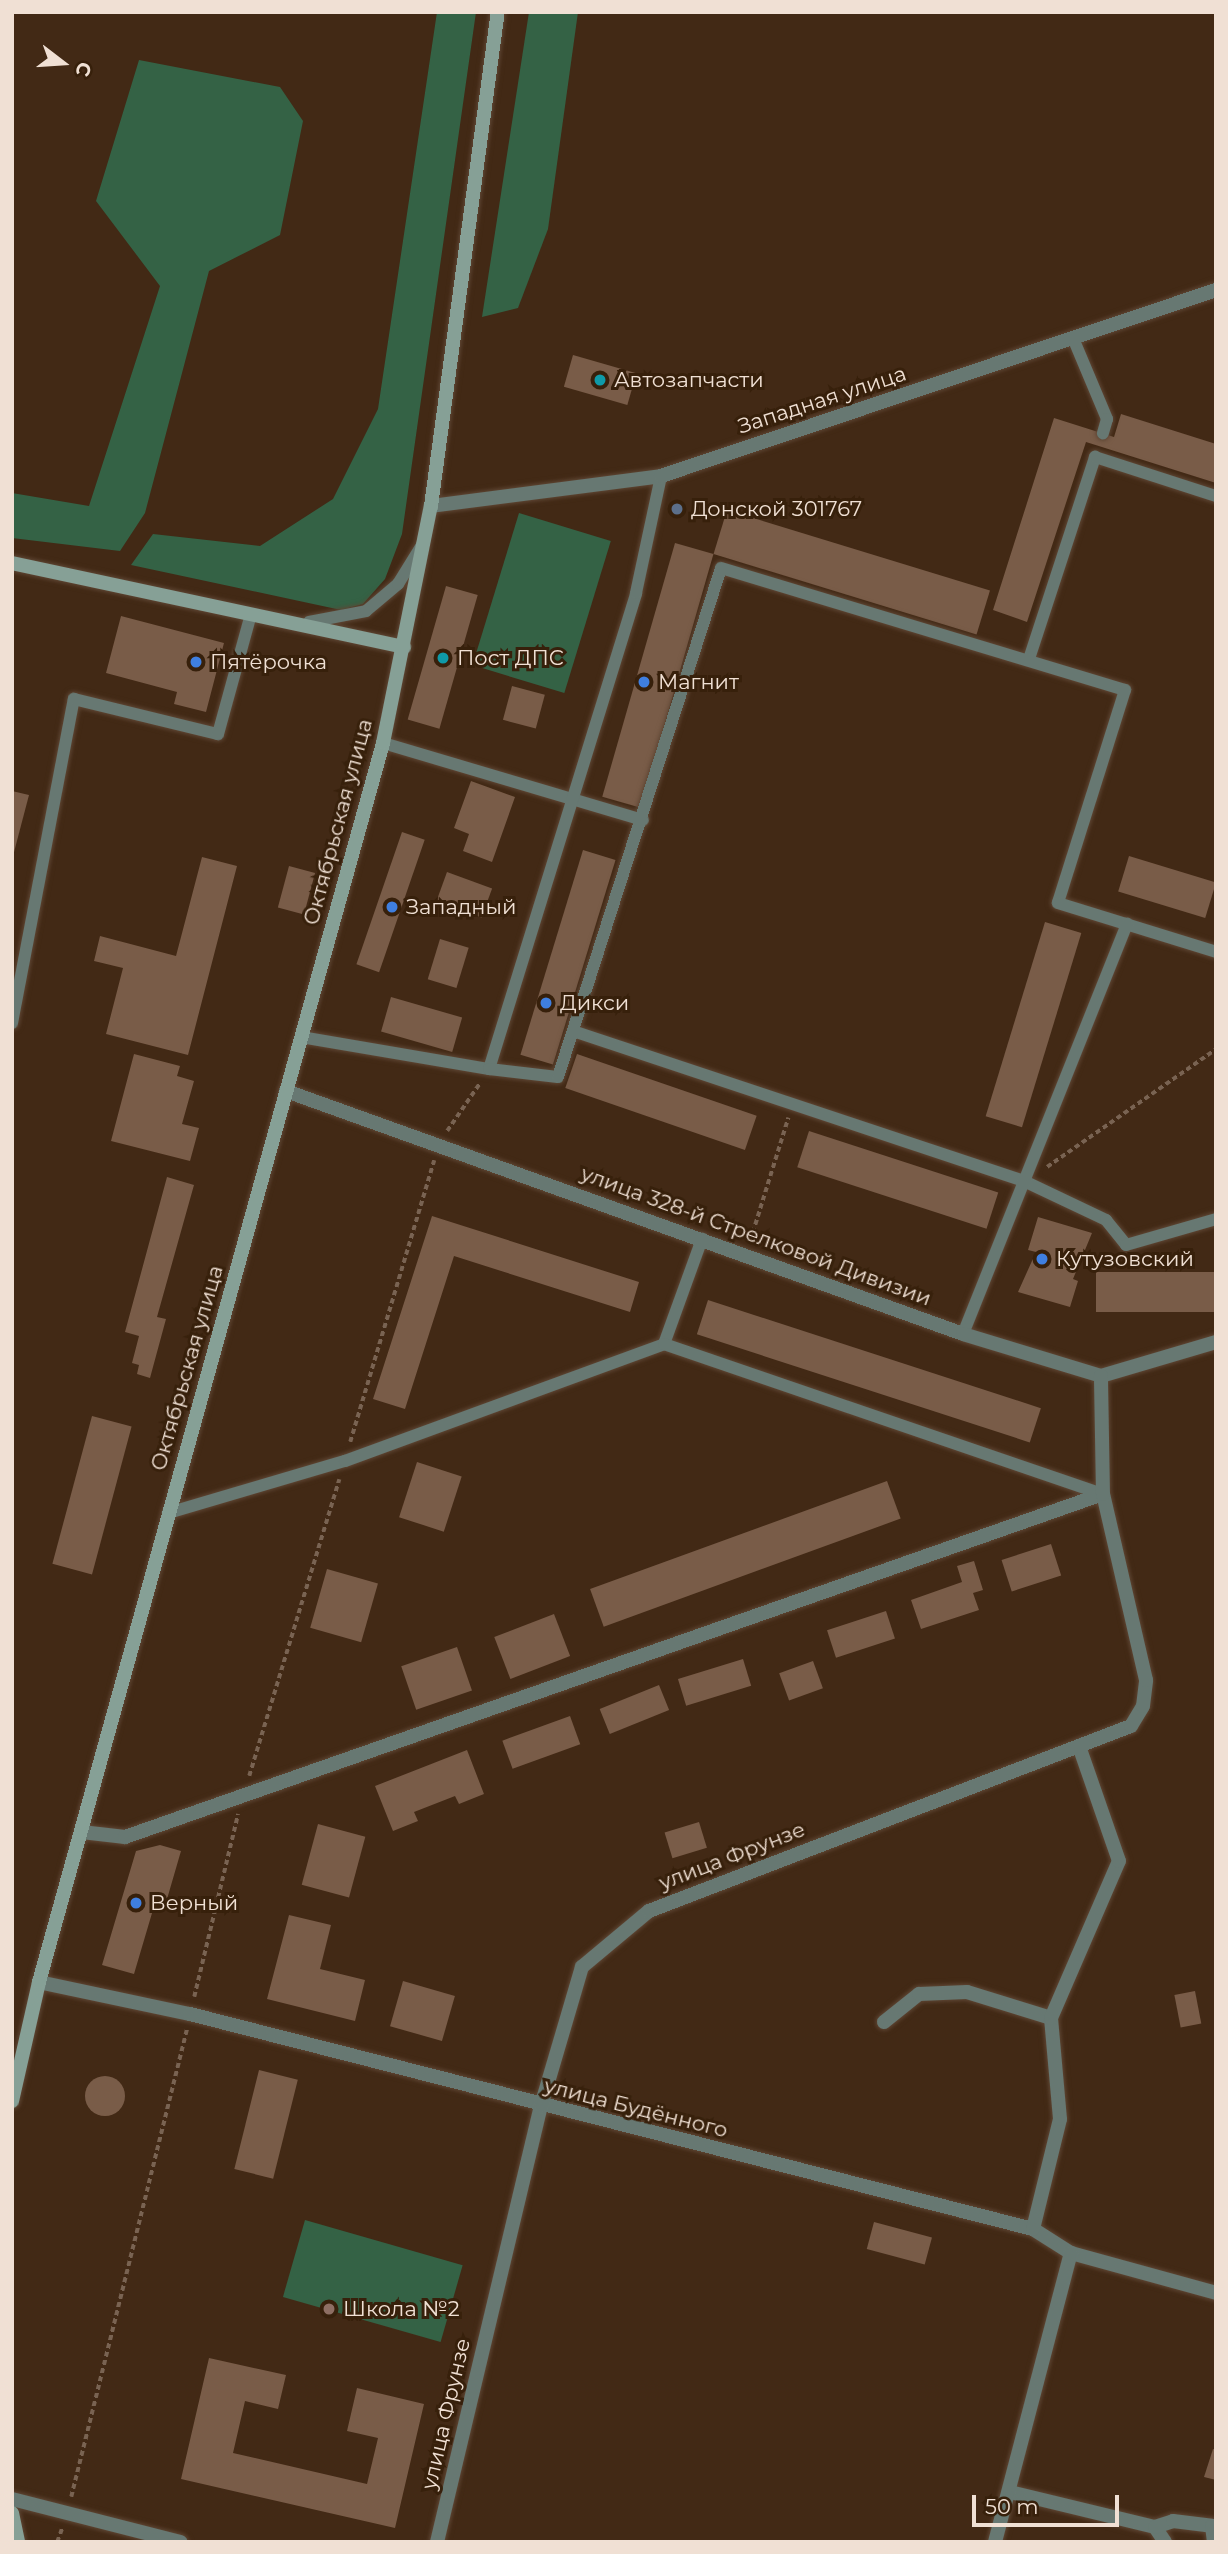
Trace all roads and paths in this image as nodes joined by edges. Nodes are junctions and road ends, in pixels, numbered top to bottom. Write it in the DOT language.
graph roads {
  1 [pos="498,12"];
  2 [pos="1216,290"];
  3 [pos="1073,338"];
  4 [pos="1099,445"];
  5 [pos="661,476"];
  6 [pos="1216,496"];
  7 [pos="431,506"];
  8 [pos="424,542"];
  9 [pos="12,563"];
  10 [pos="251,614"];
  11 [pos="276,620"];
  12 [pos="404,648"];
  13 [pos="1028,659"];
  14 [pos="383,743"];
  15 [pos="573,800"];
  16 [pos="643,820"];
  17 [pos="1127,925"];
  18 [pos="1216,952"];
  19 [pos="12,1023"];
  20 [pos="576,1032"];
  21 [pos="301,1037"];
  22 [pos="1216,1049"];
  23 [pos="489,1069"];
  24 [pos="286,1091"];
  25 [pos="792,1102"];
  26 [pos="1026,1182"];
  27 [pos="1216,1219"];
  28 [pos="702,1239"];
  29 [pos="746,1255"];
  30 [pos="963,1334"];
  31 [pos="1216,1342"];
  32 [pos="664,1344"];
  33 [pos="1101,1376"];
  34 [pos="1103,1494"];
  35 [pos="168,1513"];
  36 [pos="1079,1746"];
  37 [pos="82,1832"];
  38 [pos="39,1982"];
  39 [pos="1051,2018"];
  40 [pos="884,2022"];
  41 [pos="12,2101"];
  42 [pos="541,2106"];
  43 [pos="1032,2229"];
  44 [pos="1071,2253"];
  45 [pos="1216,2293"];
  46 [pos="1010,2492"];
  47 [pos="12,2499"];
  48 [pos="12,2513"];
  49 [pos="1155,2527"];
  50 [pos="19,2542"];
  51 [pos="181,2542"];
  52 [pos="437,2542"];
  53 [pos="995,2542"];
  54 [pos="1165,2542"];
  55 [pos="1214,2542"];
  1 -- 7 [label="main road, Октябрьская улица"];
  2 -- 3 [label="street, Западная улица"];
  3 -- 4 [label="lane"];
  3 -- 5 [label="street, Западная улица"];
  4 -- 6 [label="lane"];
  4 -- 13 [label="lane"];
  5 -- 7 [label="street, Западная улица"];
  5 -- 15 [label="lane"];
  7 -- 8 [label="main road, Октябрьская улица"];
  8 -- 11 [label="lane"];
  8 -- 12 [label="main road, Октябрьская улица"];
  9 -- 10 [label="main road"];
  10 -- 11 [label="main road"];
  10 -- 19 [label="lane"];
  11 -- 12 [label="main road"];
  12 -- 14 [label="main road, Октябрьская улица"];
  13 -- 16 [label="lane"];
  13 -- 17 [label="lane"];
  14 -- 15 [label="lane"];
  14 -- 21 [label="main road, Октябрьская улица"];
  15 -- 16 [label="lane"];
  15 -- 23 [label="lane"];
  16 -- 20 [label="lane"];
  17 -- 18 [label="lane"];
  17 -- 26 [label="lane"];
  20 -- 23 [label="lane"];
  20 -- 25 [label="lane"];
  21 -- 23 [label="lane"];
  21 -- 24 [label="main road, Октябрьская улица"];
  22 -- 26 [label="path"];
  24 -- 28 [label="street, улица 328-й Стрелковой Дивизии"];
  24 -- 35 [label="main road, Октябрьская улица"];
  25 -- 26 [label="lane"];
  25 -- 29 [label="path"];
  26 -- 27 [label="lane"];
  26 -- 30 [label="lane"];
  28 -- 29 [label="street, улица 328-й Стрелковой Дивизии"];
  28 -- 32 [label="lane"];
  29 -- 30 [label="street, улица 328-й Стрелковой Дивизии"];
  30 -- 33 [label="street, улица 328-й Стрелковой Дивизии"];
  31 -- 33 [label="street"];
  32 -- 34 [label="lane"];
  32 -- 35 [label="lane"];
  33 -- 34 [label="street, улица Фрунзе"];
  34 -- 36 [label="street, улица Фрунзе"];
  34 -- 37 [label="street"];
  35 -- 37 [label="main road, Октябрьская улица"];
  36 -- 39 [label="street"];
  36 -- 42 [label="street, улица Фрунзе"];
  37 -- 38 [label="main road, Октябрьская улица"];
  38 -- 41 [label="main road, Октябрьская улица"];
  38 -- 42 [label="street, улица Будённого"];
  39 -- 40 [label="street"];
  39 -- 43 [label="street"];
  42 -- 43 [label="street, улица Будённого"];
  42 -- 52 [label="street, улица Фрунзе"];
  43 -- 44 [label="street, улица Будённого"];
  44 -- 45 [label="street, улица Будённого"];
  44 -- 46 [label="street"];
  46 -- 49 [label="street"];
  46 -- 53 [label="street"];
  47 -- 51 [label="street"];
  48 -- 50 [label="main road"];
  49 -- 54 [label="street"];
  49 -- 55 [label="street"];
}
